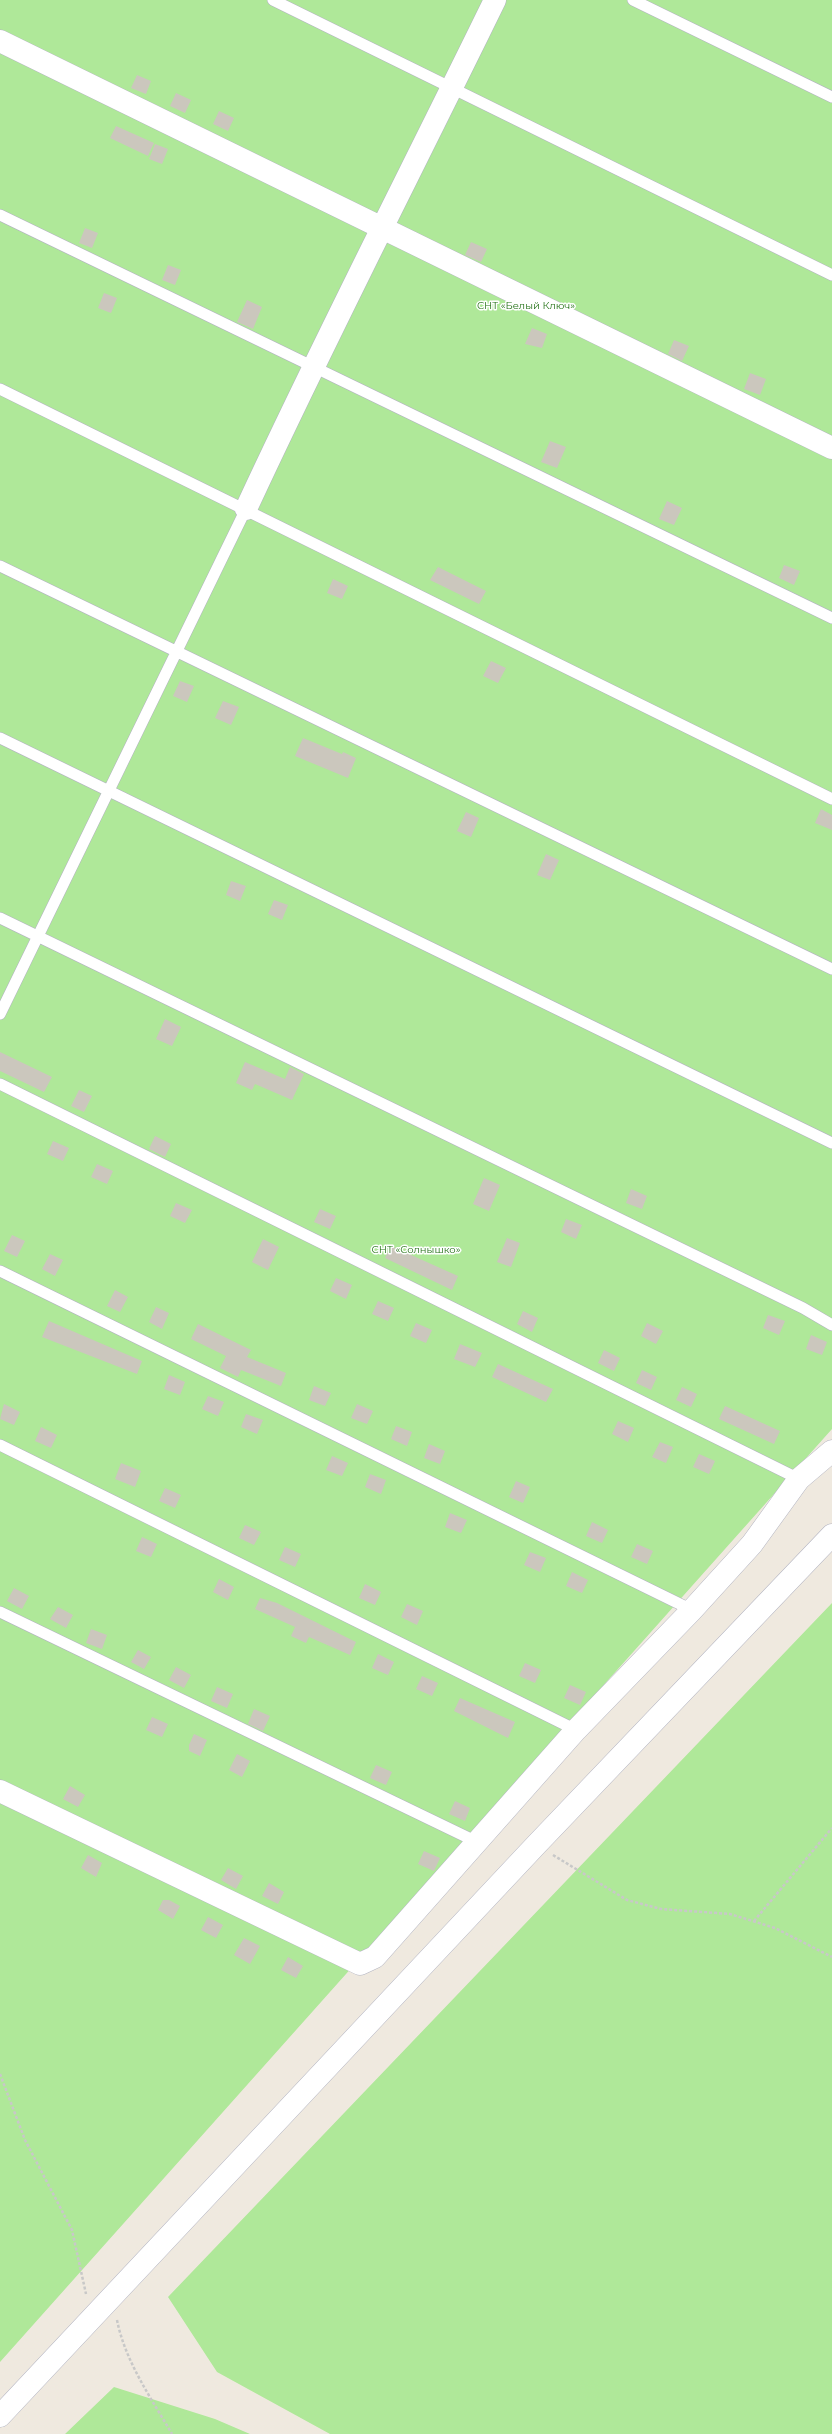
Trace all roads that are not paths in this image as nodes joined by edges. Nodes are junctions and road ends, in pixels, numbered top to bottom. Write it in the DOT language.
graph roads {
  1 [pos="273,0"];
  2 [pos="495,0"];
  3 [pos="633,0"];
  4 [pos="0,41"];
  5 [pos="452,88"];
  6 [pos="832,97"];
  7 [pos="0,215"];
  8 [pos="383,228"];
  9 [pos="832,275"];
  10 [pos="312,366"];
  11 [pos="0,389"];
  12 [pos="832,448"];
  13 [pos="246,509"];
  14 [pos="0,566"];
  15 [pos="832,618"];
  16 [pos="176,652"];
  17 [pos="0,738"];
  18 [pos="109,791"];
  19 [pos="832,799"];
  20 [pos="0,918"];
  21 [pos="38,936"];
  22 [pos="832,969"];
  23 [pos="0,1014"];
  24 [pos="0,1084"];
  25 [pos="832,1143"];
  26 [pos="0,1271"];
  27 [pos="832,1325"];
  28 [pos="0,1445"];
  29 [pos="832,1451"];
  30 [pos="799,1479"];
  31 [pos="832,1535"];
  32 [pos="692,1610"];
  33 [pos="0,1612"];
  34 [pos="576,1730"];
  35 [pos="0,1791"];
  36 [pos="476,1842"];
  37 [pos="0,2416"];
  1 -- 5 [label="lane"];
  2 -- 5 [label="street"];
  3 -- 6 [label="lane"];
  4 -- 8 [label="street"];
  5 -- 8 [label="street"];
  5 -- 9 [label="lane"];
  7 -- 10 [label="lane"];
  8 -- 10 [label="street"];
  8 -- 12 [label="street"];
  10 -- 13 [label="street"];
  10 -- 15 [label="lane"];
  11 -- 13 [label="lane"];
  13 -- 16 [label="lane"];
  13 -- 19 [label="lane"];
  14 -- 16 [label="lane"];
  16 -- 18 [label="lane"];
  16 -- 22 [label="lane"];
  17 -- 18 [label="lane"];
  18 -- 21 [label="lane"];
  18 -- 25 [label="lane"];
  20 -- 21 [label="lane"];
  21 -- 23 [label="lane"];
  21 -- 27 [label="lane"];
  24 -- 30 [label="lane"];
  26 -- 32 [label="lane"];
  28 -- 34 [label="lane"];
  29 -- 30 [label="street"];
  30 -- 32 [label="street"];
  31 -- 37 [label="street"];
  32 -- 34 [label="street"];
  33 -- 36 [label="lane"];
  34 -- 36 [label="street"];
  35 -- 36 [label="street"];
}
